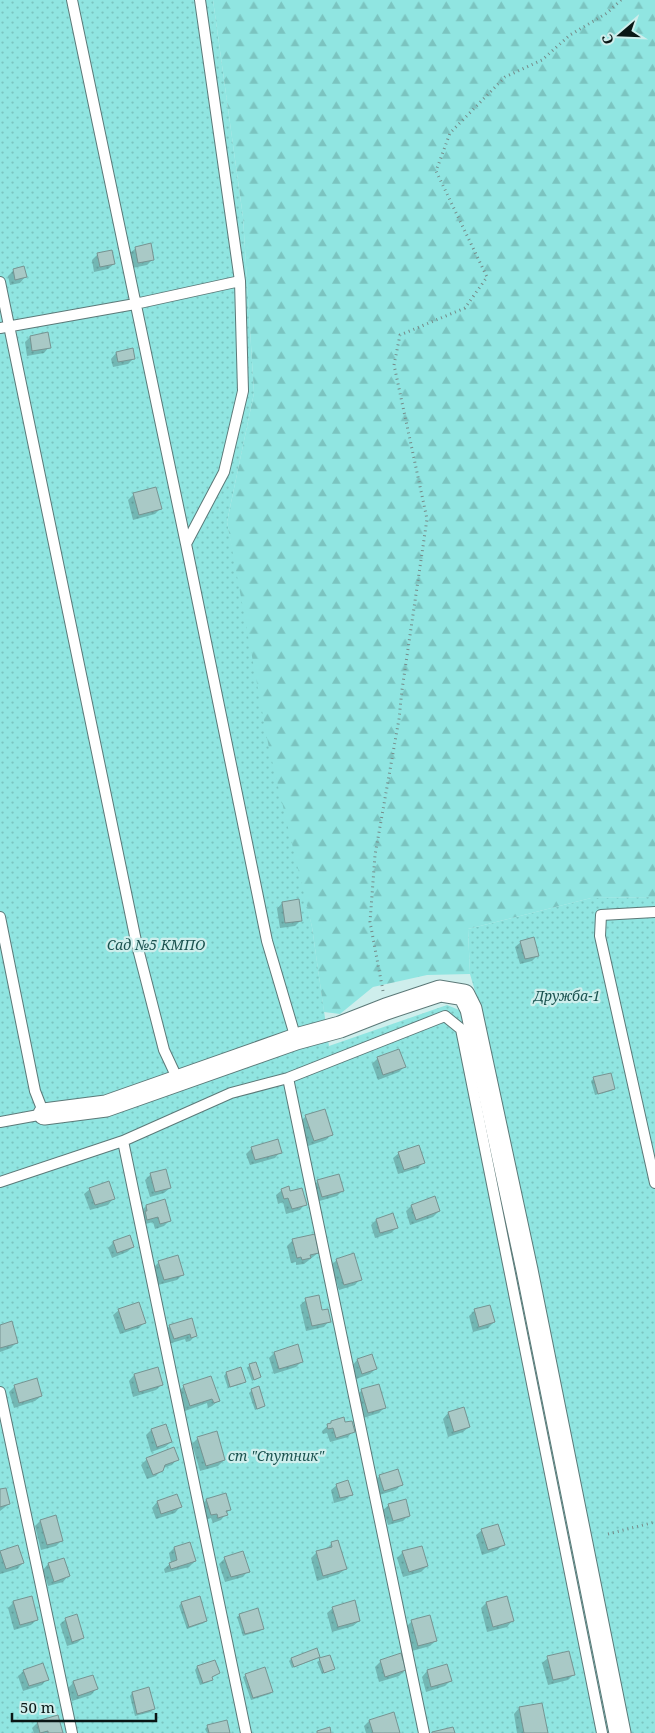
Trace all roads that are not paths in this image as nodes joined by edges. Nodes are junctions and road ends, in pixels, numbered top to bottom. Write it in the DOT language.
graph roads {
  1 [pos="72,0"];
  2 [pos="200,0"];
  3 [pos="240,281"];
  4 [pos="0,282"];
  5 [pos="135,304"];
  6 [pos="4,327"];
  7 [pos="186,544"];
  8 [pos="655,912"];
  9 [pos="0,917"];
  10 [pos="296,1039"];
  11 [pos="288,1078"];
  12 [pos="178,1080"];
  13 [pos="44,1114"];
  14 [pos="0,1122"];
  15 [pos="123,1141"];
  16 [pos="0,1182"];
  17 [pos="655,1183"];
  18 [pos="0,1392"];
  19 [pos="72,1733"];
  20 [pos="246,1733"];
  21 [pos="424,1733"];
  22 [pos="602,1733"];
  23 [pos="620,1733"];
  1 -- 5 [label="lane"];
  2 -- 3 [label="lane"];
  3 -- 5 [label="lane"];
  3 -- 7 [label="lane"];
  4 -- 6 [label="lane"];
  5 -- 6 [label="lane"];
  5 -- 7 [label="lane"];
  6 -- 12 [label="lane"];
  7 -- 10 [label="lane"];
  8 -- 17 [label="lane"];
  9 -- 13 [label="lane"];
  10 -- 12 [label="street"];
  10 -- 23 [label="street"];
  11 -- 15 [label="lane"];
  11 -- 21 [label="lane"];
  11 -- 22 [label="lane"];
  12 -- 13 [label="street"];
  13 -- 14 [label="lane"];
  15 -- 16 [label="lane"];
  15 -- 20 [label="lane"];
  18 -- 19 [label="lane"];
}
